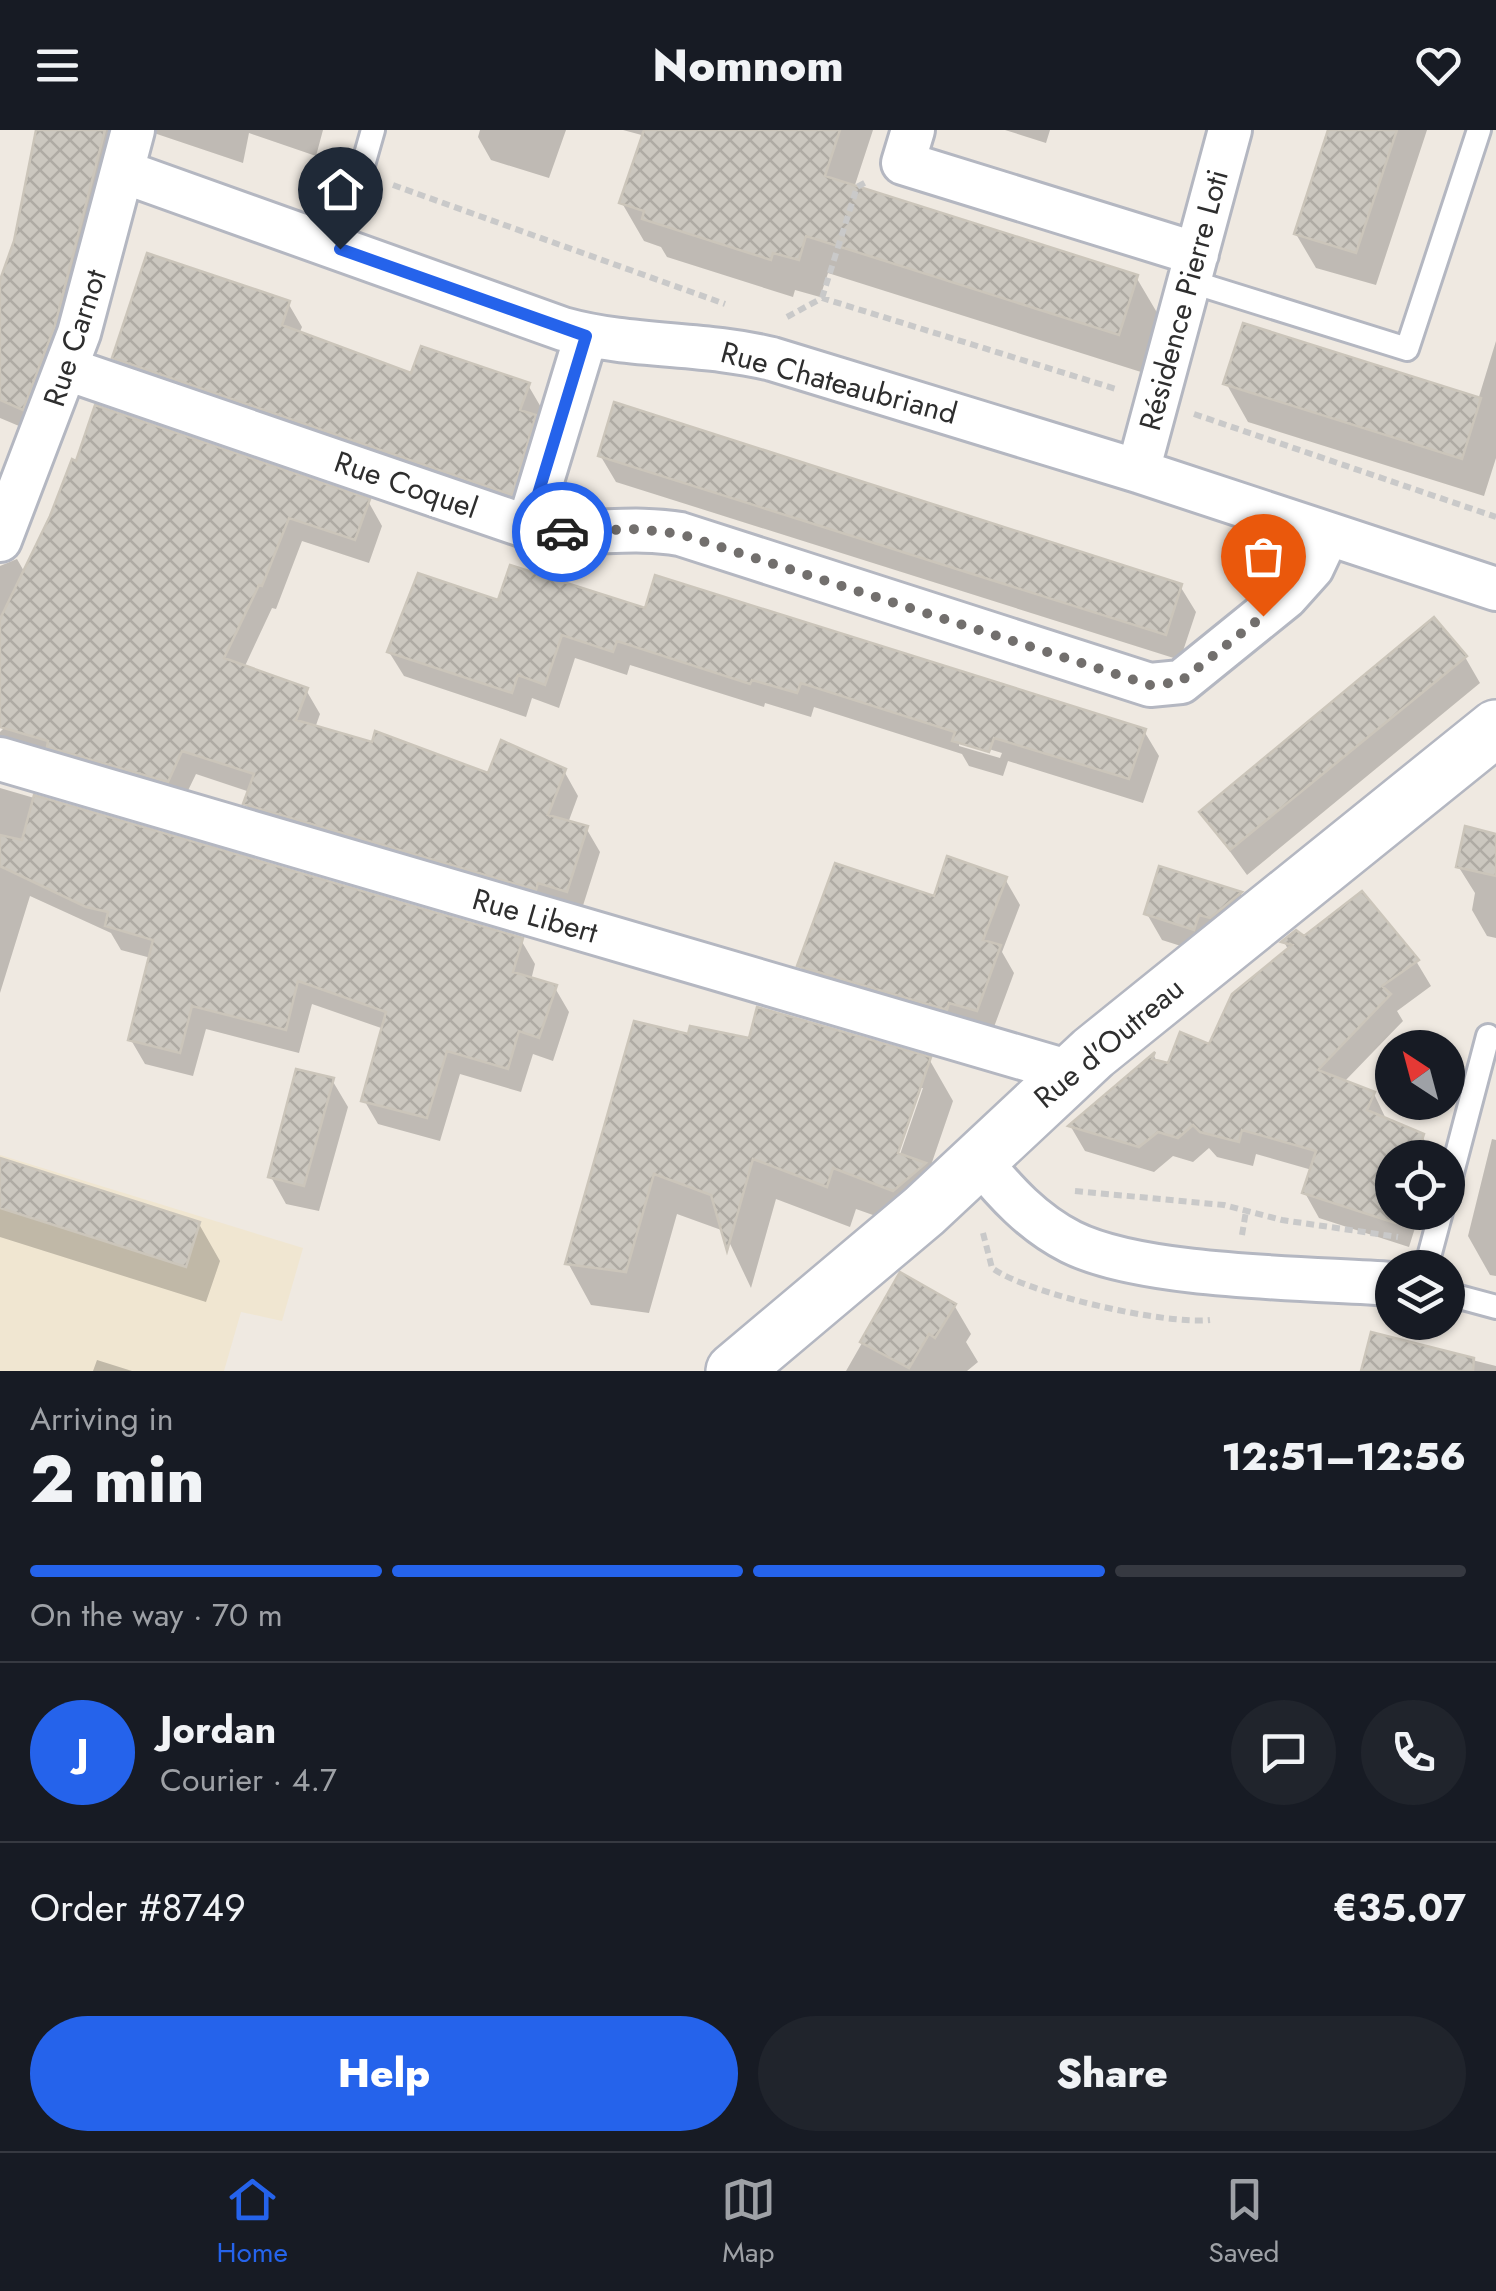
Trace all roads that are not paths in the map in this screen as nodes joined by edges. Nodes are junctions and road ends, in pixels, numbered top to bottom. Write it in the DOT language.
graph roads {
  1 [pos="133,130"];
  2 [pos="373,130"];
  3 [pos="1230,130"];
  4 [pos="1479,130"];
  5 [pos="908,146"];
  6 [pos="124,172"];
  7 [pos="340,249"];
  8 [pos="1193,268"];
  9 [pos="586,336"];
  10 [pos="66,370"];
  11 [pos="1138,471"];
  12 [pos="12,478"];
  13 [pos="528,527"];
  14 [pos="1328,534"];
  15 [pos="0,540"];
  16 [pos="1496,589"];
  17 [pos="1496,728"];
  18 [pos="0,759"];
  19 [pos="1488,1036"];
  20 [pos="1070,1072"];
  21 [pos="1461,1140"];
  22 [pos="979,1160"];
  23 [pos="1375,1283"];
  24 [pos="1465,1299"];
  25 [pos="1496,1307"];
  26 [pos="734,1371"];
  1 -- 6 [label="street, Rue Carnot"];
  2 -- 7 [label="lane"];
  3 -- 8 [label="street, Résidence Pierre Loti"];
  4 -- 8 [label="lane"];
  5 -- 8 [label="street"];
  6 -- 7 [label="street, Rue Chateaubriand"];
  6 -- 10 [label="street, Rue Carnot"];
  7 -- 9 [label="street, Rue Chateaubriand"];
  8 -- 11 [label="street, Résidence Pierre Loti"];
  9 -- 11 [label="street, Rue Chateaubriand"];
  9 -- 13 [label="street"];
  10 -- 12 [label="street, Rue Carnot"];
  10 -- 13 [label="street, Rue Coquel"];
  11 -- 14 [label="street, Rue Chateaubriand"];
  12 -- 15 [label="street, Rue Carnot"];
  13 -- 14 [label="street, Rue Coquel"];
  14 -- 16 [label="street, Rue Chateaubriand"];
  17 -- 20 [label="street, Rue d'Outreau"];
  18 -- 20 [label="street, Rue Libert"];
  19 -- 21 [label="lane"];
  20 -- 22 [label="street, Rue d'Outreau"];
  22 -- 23 [label="street"];
  22 -- 26 [label="street, Rue d'Outreau"];
  24 -- 25 [label="lane"];
}
